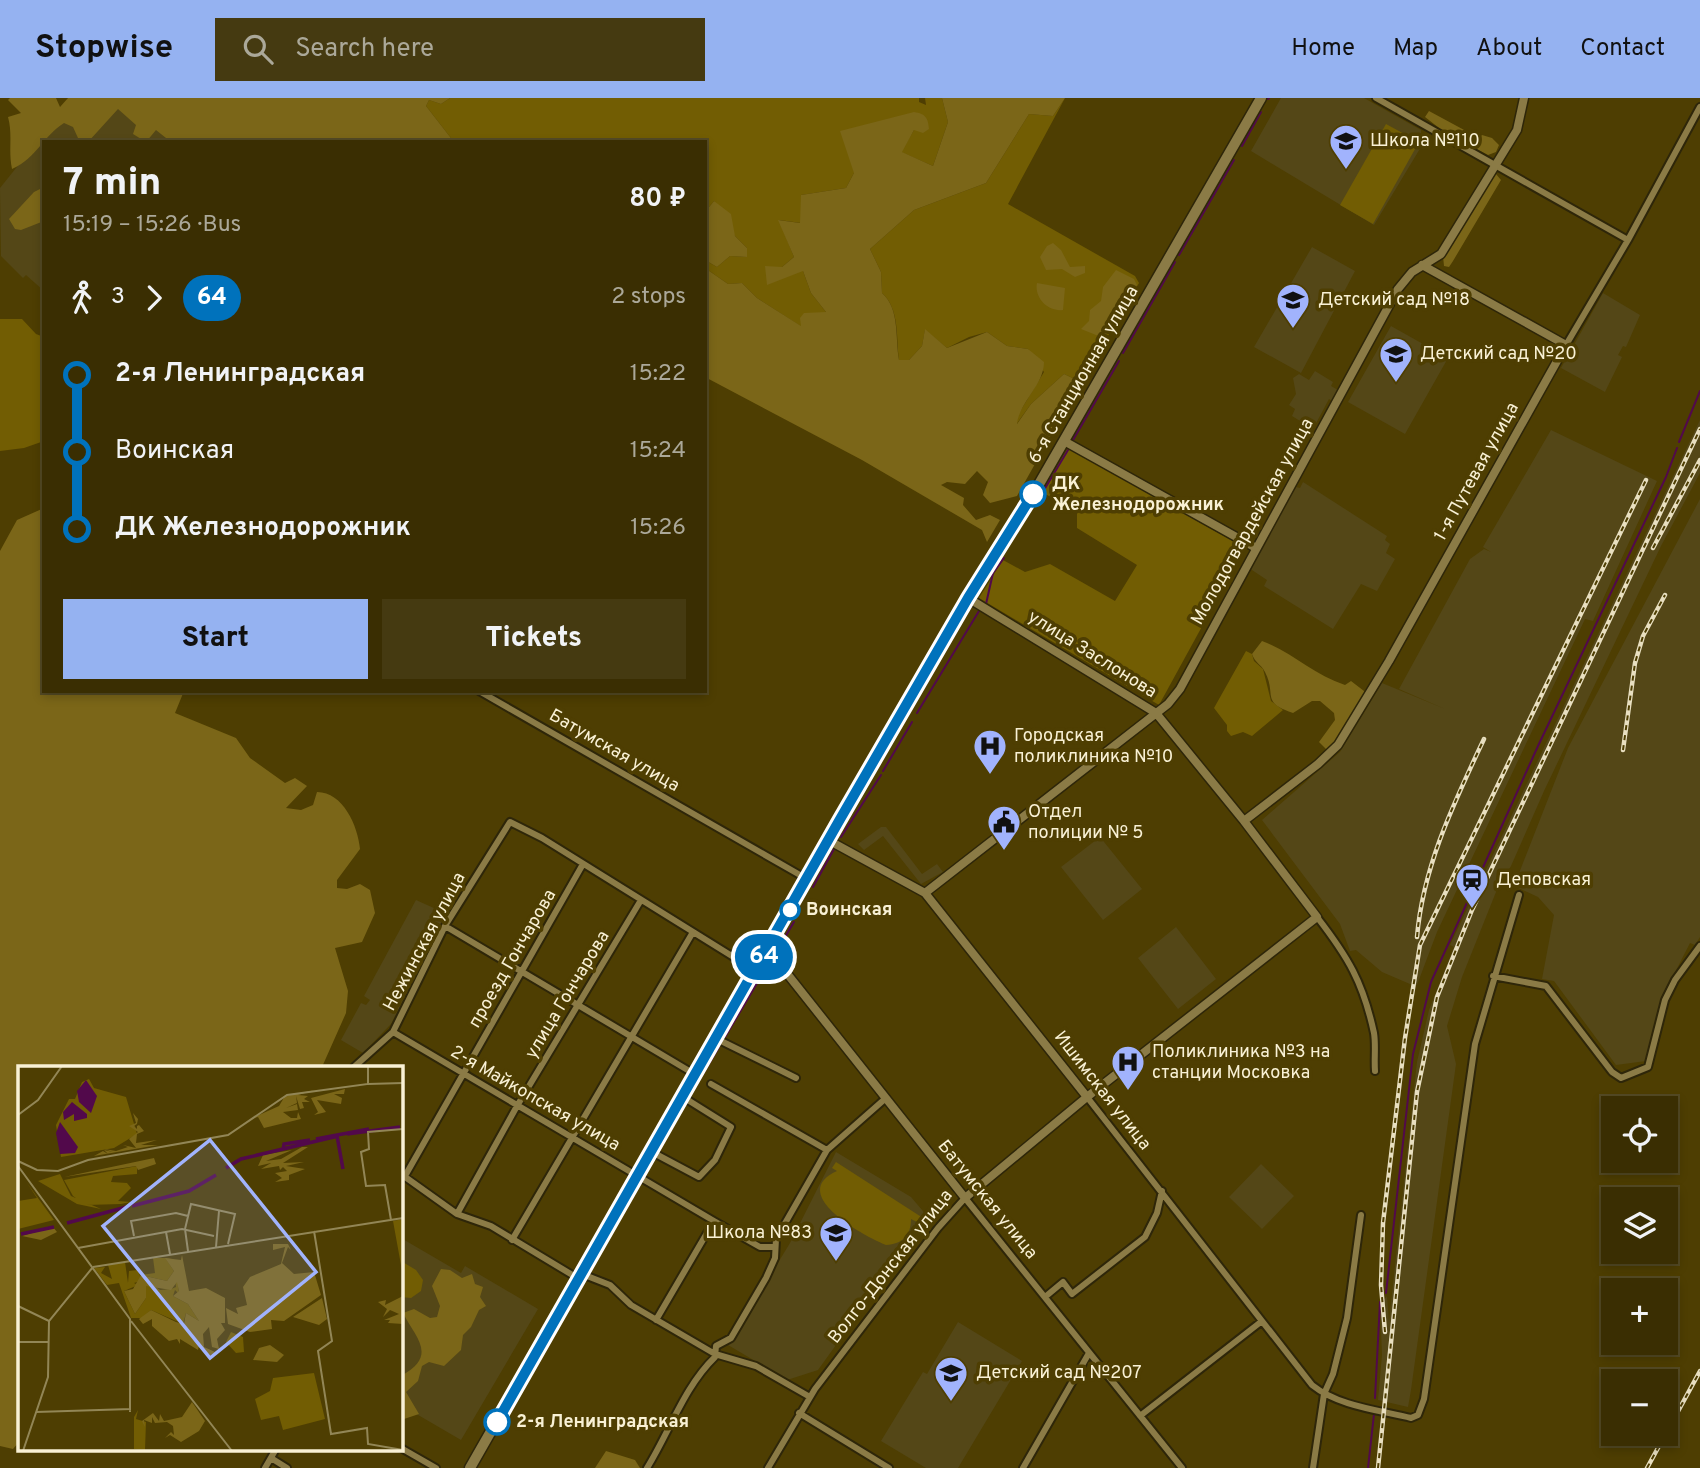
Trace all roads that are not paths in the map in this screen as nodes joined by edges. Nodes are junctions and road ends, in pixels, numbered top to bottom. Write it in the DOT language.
graph roads {
  1 [pos="1261,98"];
  2 [pos="1376,98"];
  3 [pos="1524,98"];
  4 [pos="1700,107"];
  5 [pos="1493,164"];
  6 [pos="1628,240"];
  7 [pos="1422,265"];
  8 [pos="1566,345"];
  9 [pos="1064,441"];
  10 [pos="1256,548"];
  11 [pos="968,598"];
  12 [pos="482,693"];
  13 [pos="1156,713"];
  14 [pos="1244,821"];
  15 [pos="828,840"];
  16 [pos="583,864"];
  17 [pos="807,879"];
  18 [pos="925,893"];
  19 [pos="1519,895"];
  20 [pos="641,900"];
  21 [pos="1317,917"];
  22 [pos="445,926"];
  23 [pos="693,932"];
  24 [pos="1700,946"];
  25 [pos="765,954"];
  26 [pos="756,971"];
  27 [pos="522,973"];
  28 [pos="1493,976"];
  29 [pos="578,1005"];
  30 [pos="393,1032"];
  31 [pos="632,1037"];
  32 [pos="717,1039"];
  33 [pos="355,1066"];
  34 [pos="1375,1071"];
  35 [pos="464,1075"];
  36 [pos="696,1075"];
  37 [pos="796,1078"];
  38 [pos="711,1084"];
  39 [pos="683,1097"];
  40 [pos="1087,1097"];
  41 [pos="886,1098"];
  42 [pos="517,1106"];
  43 [pos="574,1138"];
  44 [pos="827,1150"];
  45 [pos="652,1152"];
  46 [pos="403,1175"];
  47 [pos="638,1175"];
  48 [pos="1162,1191"];
  49 [pos="965,1198"];
  50 [pos="457,1214"];
  51 [pos="1361,1216"];
  52 [pos="714,1221"];
  53 [pos="512,1240"];
  54 [pos="774,1247"];
  55 [pos="580,1277"];
  56 [pos="1045,1297"];
  57 [pos="656,1320"];
  58 [pos="1262,1321"];
  59 [pos="1090,1353"];
  60 [pos="715,1354"];
  61 [pos="1324,1394"];
  62 [pos="810,1397"];
  63 [pos="799,1413"];
  64 [pos="1140,1416"];
  65 [pos="402,1449"];
  66 [pos="275,1450"];
  67 [pos="271,1458"];
  68 [pos="265,1468"];
  69 [pos="287,1468"];
  70 [pos="436,1468"];
  71 [pos="470,1468"];
  72 [pos="647,1468"];
  73 [pos="768,1468"];
  74 [pos="889,1468"];
  75 [pos="1023,1468"];
  76 [pos="1182,1468"];
  77 [pos="1313,1468"];
  1 -- 9 [label="main road, 6-я Станционная улица"];
  2 -- 5 [label="street"];
  3 -- 5 [label="street, Молодогвардейская улица"];
  4 -- 6 [label="street, 1-я Путевая улица"];
  5 -- 6 [label="street"];
  5 -- 7 [label="street, Молодогвардейская улица"];
  6 -- 8 [label="street, 1-я Путевая улица"];
  7 -- 8 [label="street"];
  7 -- 10 [label="street, Молодогвардейская улица"];
  8 -- 14 [label="street, 1-я Путевая улица"];
  9 -- 10 [label="street"];
  9 -- 11 [label="main road, 6-я Станционная улица"];
  10 -- 13 [label="street, Молодогвардейская улица"];
  11 -- 13 [label="street, улица Заслонова"];
  11 -- 15 [label="main road, 6-я Станционная улица"];
  12 -- 17 [label="street, Батумская улица"];
  13 -- 14 [label="street, улица Заслонова"];
  13 -- 18 [label="street, Молодогвардейская улица"];
  14 -- 21 [label="street, улица Заслонова"];
  15 -- 17 [label="main road, 6-я Станционная улица"];
  15 -- 18 [label="street, Ишимская улица"];
  16 -- 20 [label="street"];
  16 -- 22 [label="street, Нежинская улица"];
  16 -- 27 [label="street, проезд Гончарова"];
  17 -- 25 [label="main road, 6-я Станционная улица"];
  18 -- 40 [label="street, Ишимская улица"];
  19 -- 28 [label="street"];
  20 -- 23 [label="street"];
  20 -- 29 [label="street, улица Гончарова"];
  21 -- 34 [label="street"];
  21 -- 40 [label="street, Волго-Донская улица"];
  22 -- 27 [label="street"];
  22 -- 30 [label="street, Нежинская улица"];
  23 -- 26 [label="street"];
  23 -- 31 [label="street"];
  24 -- 28 [label="street"];
  25 -- 26 [label="main road, 6-я Станционная улица"];
  25 -- 41 [label="street, Батумская улица"];
  26 -- 32 [label="main road, 6-я Станционная улица"];
  27 -- 29 [label="street"];
  27 -- 35 [label="street, проезд Гончарова"];
  28 -- 61 [label="street"];
  29 -- 31 [label="street"];
  29 -- 42 [label="street, улица Гончарова"];
  30 -- 33 [label="street, Нежинская улица"];
  30 -- 35 [label="street, 2-я Майкопская улица"];
  31 -- 36 [label="street"];
  31 -- 43 [label="street"];
  32 -- 36 [label="main road, 6-я Станционная улица"];
  32 -- 37 [label="street"];
  35 -- 42 [label="street, 2-я Майкопская улица"];
  35 -- 46 [label="street, проезд Гончарова"];
  36 -- 39 [label="main road, 6-я Станционная улица"];
  38 -- 44 [label="street"];
  39 -- 45 [label="main road, 6-я Станционная улица"];
  39 -- 45 [label="street"];
  40 -- 48 [label="street, Ишимская улица"];
  40 -- 49 [label="street, Волго-Донская улица"];
  41 -- 44 [label="street"];
  41 -- 49 [label="street, Батумская улица"];
  42 -- 43 [label="street, 2-я Майкопская улица"];
  42 -- 50 [label="street, улица Гончарова"];
  43 -- 47 [label="street, 2-я Майкопская улица"];
  43 -- 53 [label="street"];
  44 -- 54 [label="street"];
  45 -- 47 [label="main road, 6-я Станционная улица"];
  46 -- 50 [label="street"];
  47 -- 52 [label="street, 2-я Майкопская улица"];
  47 -- 55 [label="main road, 6-я Станционная улица"];
  48 -- 56 [label="street"];
  48 -- 58 [label="street, Ишимская улица"];
  49 -- 56 [label="street, Батумская улица"];
  49 -- 62 [label="street, Волго-Донская улица"];
  50 -- 53 [label="street"];
  51 -- 61 [label="street"];
  52 -- 54 [label="street, 2-я Майкопская улица"];
  52 -- 57 [label="street"];
  53 -- 55 [label="street"];
  54 -- 60 [label="street"];
  55 -- 57 [label="street"];
  55 -- 71 [label="main road, 6-я Станционная улица"];
  56 -- 59 [label="street, Батумская улица"];
  57 -- 60 [label="street"];
  58 -- 61 [label="street, Ишимская улица"];
  58 -- 64 [label="street"];
  59 -- 64 [label="street, Батумская улица"];
  59 -- 75 [label="street"];
  60 -- 62 [label="street"];
  60 -- 72 [label="street"];
  61 -- 77 [label="street"];
  62 -- 63 [label="street, Волго-Донская улица"];
  63 -- 73 [label="street, Волго-Донская улица"];
  63 -- 74 [label="street"];
  64 -- 76 [label="street, Батумская улица"];
  65 -- 70 [label="street"];
  66 -- 67 [label="street"];
  67 -- 68 [label="street"];
  67 -- 69 [label="street"];
}
